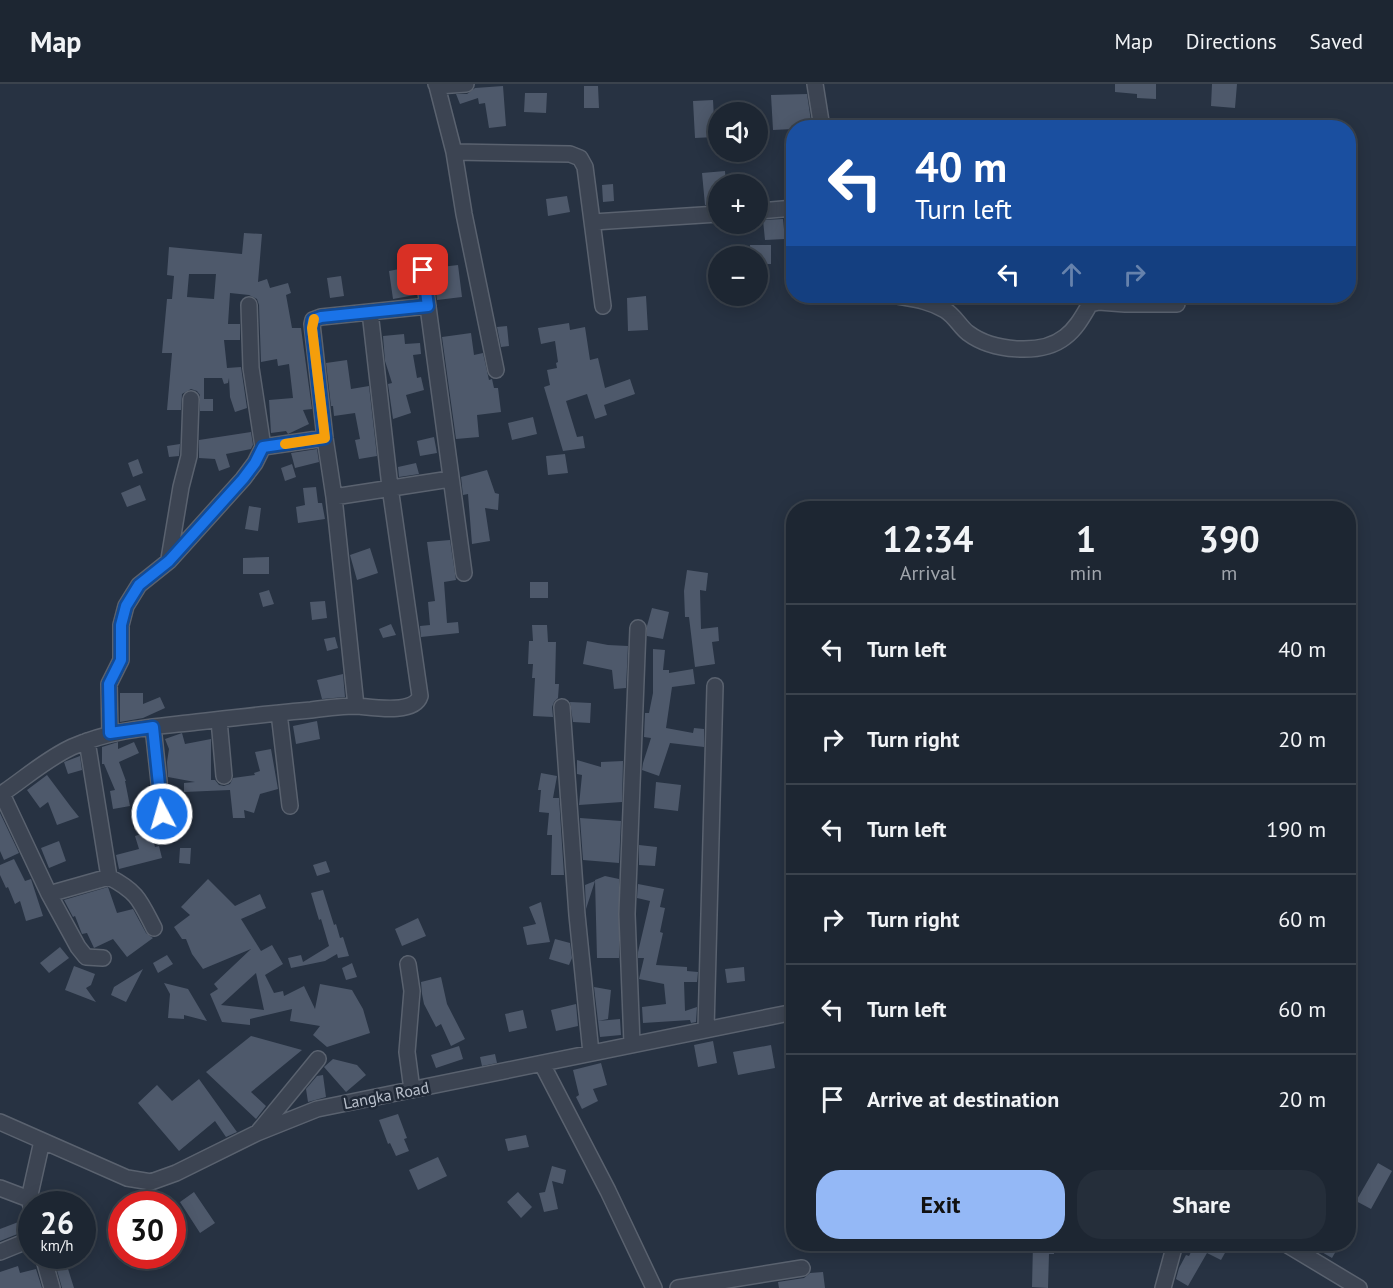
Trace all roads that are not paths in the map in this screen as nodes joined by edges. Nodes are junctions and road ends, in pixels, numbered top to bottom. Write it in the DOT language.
graph roads {
  1 [pos="466,84"];
  2 [pos="815,84"];
  3 [pos="436,85"];
  4 [pos="821,120"];
  5 [pos="454,152"];
  6 [pos="786,209"];
  7 [pos="768,210"];
  8 [pos="708,215"];
  9 [pos="593,222"];
  10 [pos="423,270"];
  11 [pos="929,303"];
  12 [pos="1095,303"];
  13 [pos="1112,303"];
  14 [pos="1177,304"];
  15 [pos="249,305"];
  16 [pos="428,306"];
  17 [pos="603,306"];
  18 [pos="370,312"];
  19 [pos="496,370"];
  20 [pos="191,399"];
  21 [pos="325,438"];
  22 [pos="263,447"];
  23 [pos="450,479"];
  24 [pos="390,487"];
  25 [pos="334,497"];
  26 [pos="169,561"];
  27 [pos="464,573"];
  28 [pos="638,628"];
  29 [pos="715,686"];
  30 [pos="356,706"];
  31 [pos="562,707"];
  32 [pos="279,713"];
  33 [pos="219,720"];
  34 [pos="153,727"];
  35 [pos="110,733"];
  36 [pos="87,741"];
  37 [pos="224,776"];
  38 [pos="1,795"];
  39 [pos="290,806"];
  40 [pos="165,836"];
  41 [pos="109,877"];
  42 [pos="49,894"];
  43 [pos="154,928"];
  44 [pos="104,958"];
  45 [pos="408,964"];
  46 [pos="786,1014"];
  47 [pos="706,1029"];
  48 [pos="632,1044"];
  49 [pos="591,1053"];
  50 [pos="318,1059"];
  51 [pos="542,1064"];
  52 [pos="412,1090"];
  53 [pos="0,1122"];
  54 [pos="257,1133"];
  55 [pos="42,1142"];
  56 [pos="0,1188"];
  57 [pos="33,1191"];
  58 [pos="18,1198"];
  59 [pos="18,1244"];
  60 [pos="0,1251"];
  61 [pos="1173,1251"];
  62 [pos="1297,1251"];
  63 [pos="802,1268"];
  64 [pos="47,1269"];
  65 [pos="1356,1287"];
  66 [pos="52,1288"];
  67 [pos="654,1288"];
  68 [pos="678,1288"];
  69 [pos="1164,1288"];
  1 -- 3 [label="street"];
  2 -- 4 [label="street"];
  3 -- 5 [label="street"];
  5 -- 9 [label="street"];
  5 -- 19 [label="street"];
  6 -- 7 [label="street"];
  8 -- 9 [label="street"];
  9 -- 17 [label="street"];
  10 -- 16 [label="street"];
  11 -- 12 [label="street"];
  13 -- 14 [label="street"];
  15 -- 22 [label="street"];
  16 -- 18 [label="street"];
  16 -- 23 [label="street"];
  18 -- 21 [label="street"];
  18 -- 24 [label="street"];
  20 -- 26 [label="street"];
  21 -- 22 [label="street"];
  21 -- 25 [label="street"];
  22 -- 26 [label="street"];
  23 -- 24 [label="street"];
  23 -- 27 [label="street"];
  24 -- 25 [label="street"];
  24 -- 30 [label="street"];
  25 -- 30 [label="street"];
  26 -- 35 [label="street"];
  28 -- 48 [label="street"];
  29 -- 47 [label="street"];
  30 -- 32 [label="street"];
  31 -- 49 [label="street"];
  32 -- 33 [label="street"];
  32 -- 39 [label="street"];
  33 -- 34 [label="street"];
  33 -- 37 [label="street"];
  34 -- 35 [label="street"];
  34 -- 40 [label="street"];
  35 -- 36 [label="street"];
  36 -- 38 [label="street"];
  36 -- 41 [label="street"];
  38 -- 42 [label="street"];
  41 -- 42 [label="street"];
  41 -- 43 [label="street"];
  42 -- 44 [label="street"];
  45 -- 52 [label="street"];
  46 -- 47 [label="street, Langka Road"];
  47 -- 48 [label="street, Langka Road"];
  48 -- 49 [label="street, Langka Road"];
  49 -- 51 [label="street, Langka Road"];
  50 -- 54 [label="street"];
  51 -- 52 [label="street, Langka Road"];
  51 -- 67 [label="street"];
  52 -- 54 [label="street, Langka Road"];
  53 -- 55 [label="street, Langka Road"];
  54 -- 55 [label="street, Langka Road"];
  55 -- 57 [label="street"];
  56 -- 58 [label="street"];
  59 -- 60 [label="street"];
  61 -- 69 [label="street"];
  62 -- 65 [label="street"];
  63 -- 68 [label="street"];
  64 -- 66 [label="street"];
}
